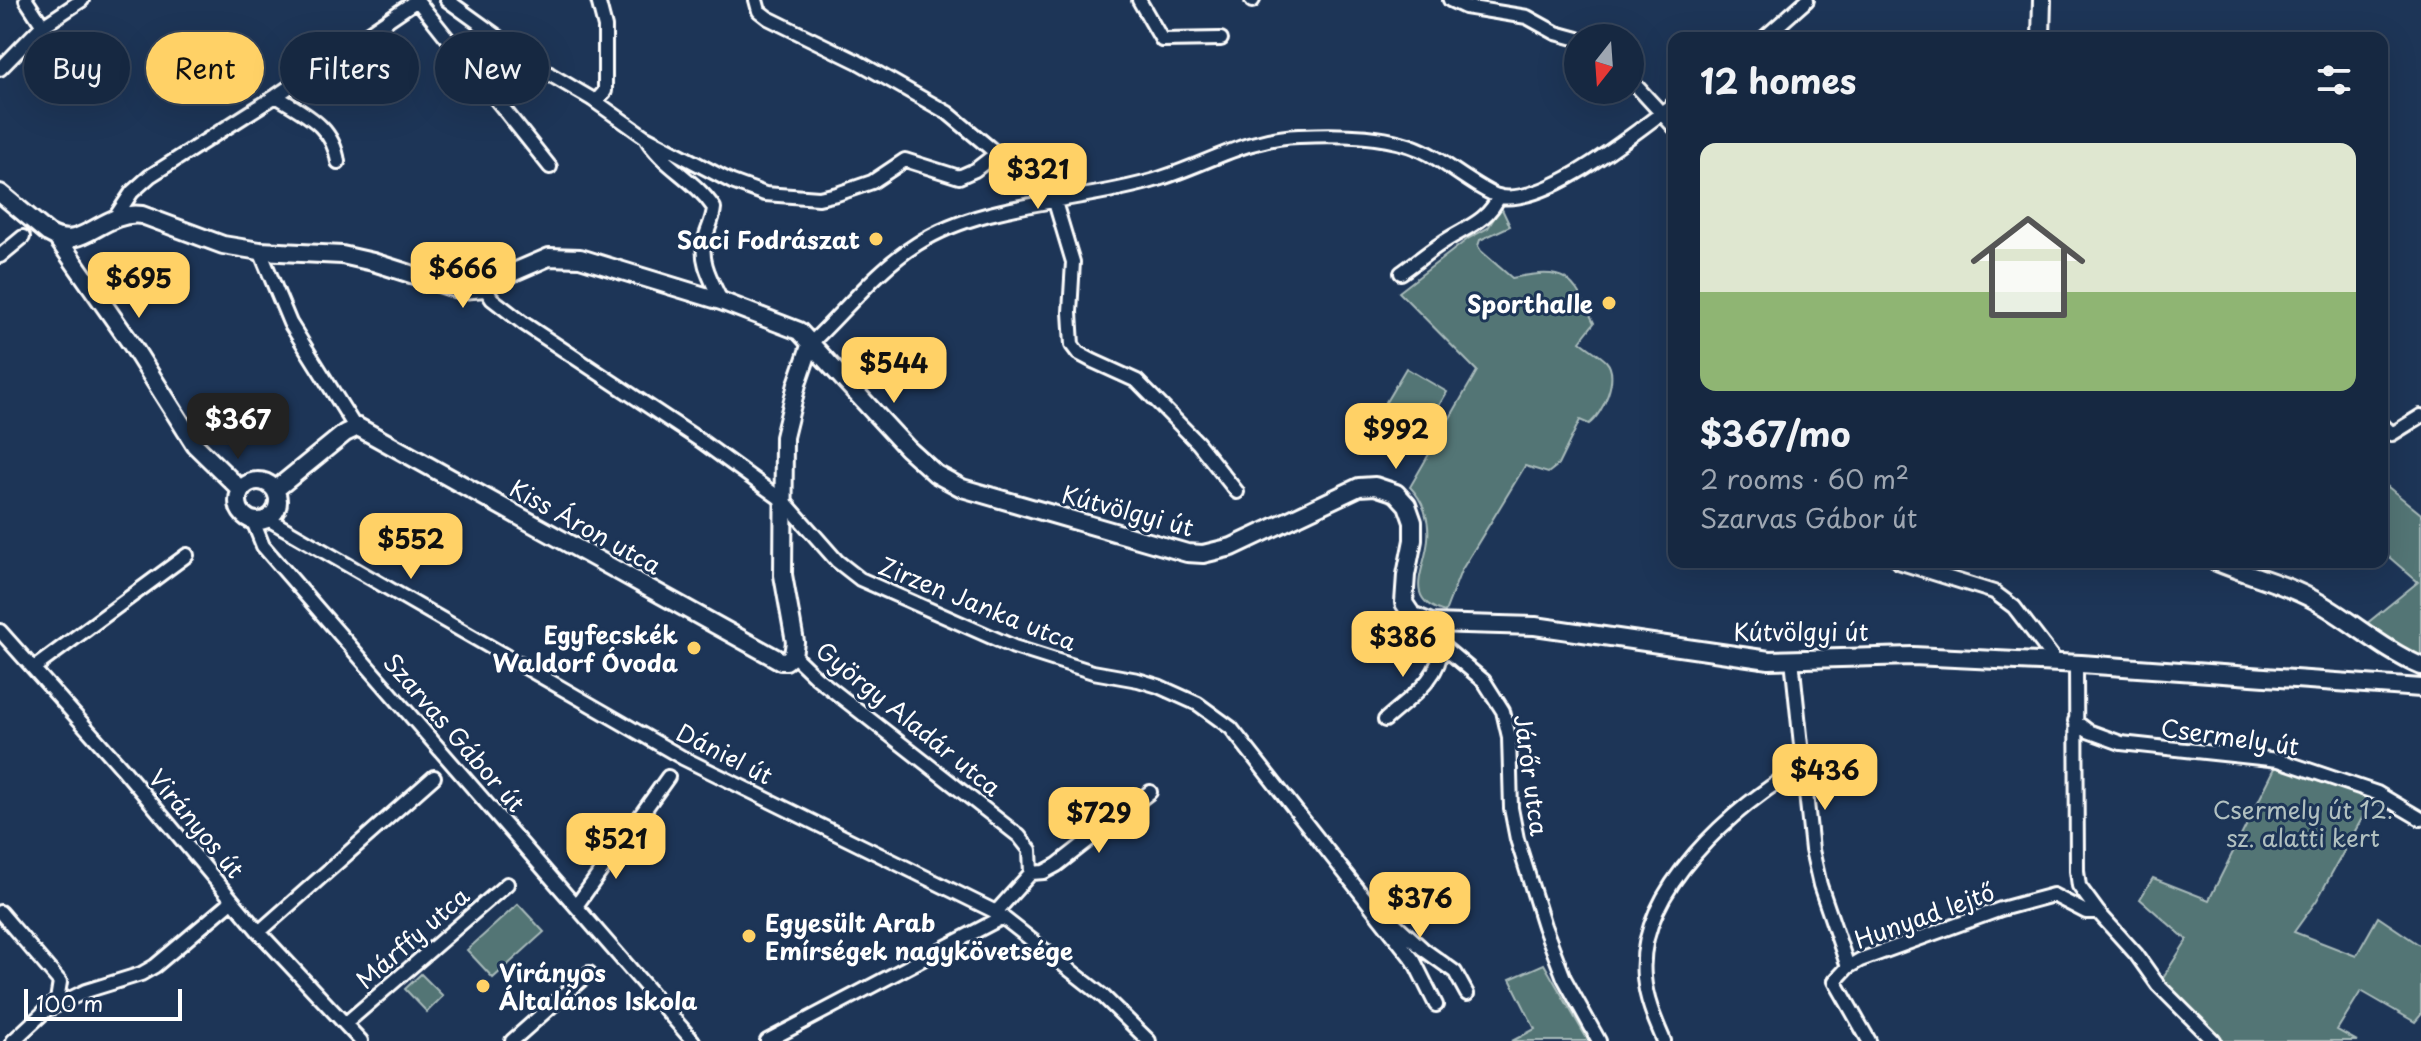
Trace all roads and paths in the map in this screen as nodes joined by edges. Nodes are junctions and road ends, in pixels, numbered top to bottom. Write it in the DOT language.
graph roads {
  1 [pos="26,0"];
  2 [pos="82,0"];
  3 [pos="417,0"];
  4 [pos="447,0"];
  5 [pos="598,0"];
  6 [pos="756,0"];
  7 [pos="1139,0"];
  8 [pos="1450,0"];
  9 [pos="1807,0"];
  10 [pos="2042,0"];
  11 [pos="43,26"];
  12 [pos="1771,32"];
  13 [pos="2041,32"];
  14 [pos="1564,35"];
  15 [pos="1221,39"];
  16 [pos="0,69"];
  17 [pos="1644,94"];
  18 [pos="276,96"];
  19 [pos="592,99"];
  20 [pos="1668,108"];
  21 [pos="1661,113"];
  22 [pos="1668,121"];
  23 [pos="644,136"];
  24 [pos="997,153"];
  25 [pos="338,162"];
  26 [pos="550,167"];
  27 [pos="0,193"];
  28 [pos="1499,196"];
  29 [pos="1055,202"];
  30 [pos="116,216"];
  31 [pos="23,237"];
  32 [pos="57,238"];
  33 [pos="260,251"];
  34 [pos="0,256"];
  35 [pos="1401,273"];
  36 [pos="485,288"];
  37 [pos="721,301"];
  38 [pos="811,343"];
  39 [pos="2421,416"];
  40 [pos="355,427"];
  41 [pos="2388,429"];
  42 [pos="241,490"];
  43 [pos="275,490"];
  44 [pos="1237,492"];
  45 [pos="785,502"];
  46 [pos="261,520"];
  47 [pos="187,555"];
  48 [pos="1917,568"];
  49 [pos="2235,568"];
  50 [pos="1431,623"];
  51 [pos="0,631"];
  52 [pos="1441,645"];
  53 [pos="793,655"];
  54 [pos="1792,659"];
  55 [pos="2057,663"];
  56 [pos="2076,664"];
  57 [pos="2421,666"];
  58 [pos="34,668"];
  59 [pos="2421,688"];
  60 [pos="1385,720"];
  61 [pos="2075,721"];
  62 [pos="1802,767"];
  63 [pos="434,777"];
  64 [pos="668,777"];
  65 [pos="1150,792"];
  66 [pos="2421,819"];
  67 [pos="1031,873"];
  68 [pos="507,884"];
  69 [pos="1366,899"];
  70 [pos="232,901"];
  71 [pos="576,906"];
  72 [pos="0,912"];
  73 [pos="2098,912"];
  74 [pos="1000,915"];
  75 [pos="259,932"];
  76 [pos="1848,967"];
  77 [pos="589,973"];
  78 [pos="60,982"];
  79 [pos="86,991"];
  80 [pos="1467,994"];
  81 [pos="1436,1005"];
  82 [pos="51,1008"];
  83 [pos="345,1024"];
  84 [pos="13,1041"];
  85 [pos="361,1041"];
  86 [pos="512,1041"];
  87 [pos="693,1041"];
  88 [pos="767,1041"];
  89 [pos="1149,1041"];
  90 [pos="1599,1041"];
  91 [pos="1664,1041"];
  92 [pos="1869,1041"];
  93 [pos="2214,1041"];
  1 -- 11 [label="street"];
  2 -- 11 [label="street"];
  3 -- 18 [label="street"];
  3 -- 26 [label="street"];
  4 -- 19 [label="street"];
  5 -- 19 [label="street"];
  6 -- 24 [label="street"];
  7 -- 15 [label="street"];
  8 -- 14 [label="street"];
  9 -- 12 [label="street"];
  10 -- 13 [label="street"];
  11 -- 16 [label="street"];
  17 -- 21 [label="street"];
  18 -- 25 [label="street"];
  18 -- 30 [label="street"];
  19 -- 23 [label="street"];
  20 -- 21 [label="street"];
  21 -- 22 [label="street"];
  21 -- 28 [label="street"];
  23 -- 24 [label="street"];
  23 -- 37 [label="street"];
  24 -- 29 [label="street"];
  27 -- 32 [label="street"];
  28 -- 29 [label="street, György Aladár utca"];
  28 -- 35 [label="street"];
  29 -- 38 [label="street, György Aladár utca"];
  29 -- 44 [label="street"];
  30 -- 32 [label="street"];
  30 -- 33 [label="street"];
  31 -- 34 [label="street"];
  32 -- 42 [label="street"];
  33 -- 36 [label="street"];
  33 -- 40 [label="street"];
  36 -- 37 [label="street, Kútvölgyi út"];
  36 -- 45 [label="street, Zirzen Janka utca"];
  37 -- 38 [label="street, Kútvölgyi út"];
  38 -- 45 [label="street, György Aladár utca"];
  38 -- 50 [label="street, Kútvölgyi út"];
  39 -- 41 [label="street"];
  40 -- 43 [label="street"];
  40 -- 53 [label="street, Kiss Áron utca"];
  42 -- 43 [label="street"];
  42 -- 46 [label="street"];
  43 -- 46 [label="street"];
  45 -- 53 [label="street, György Aladár utca"];
  45 -- 69 [label="street, Zirzen Janka utca"];
  46 -- 71 [label="street, Szarvas Gábor út"];
  46 -- 74 [label="street, Dániel út"];
  47 -- 58 [label="street"];
  48 -- 55 [label="street"];
  49 -- 57 [label="street"];
  50 -- 52 [label="street, Járőr utca"];
  50 -- 54 [label="street, Kútvölgyi út"];
  51 -- 58 [label="street, Virányos út"];
  52 -- 60 [label="street"];
  52 -- 90 [label="street, Járőr utca"];
  53 -- 67 [label="street, György Aladár utca"];
  54 -- 55 [label="street, Kútvölgyi út"];
  54 -- 62 [label="street"];
  55 -- 56 [label="street, Kútvölgyi út"];
  56 -- 59 [label="street, Kútvölgyi út"];
  56 -- 61 [label="street, Hunyad lejtő"];
  58 -- 70 [label="street, Virányos út"];
  61 -- 66 [label="street, Csermely út"];
  61 -- 73 [label="street, Hunyad lejtő"];
  62 -- 76 [label="street"];
  62 -- 91 [label="street"];
  63 -- 75 [label="street"];
  64 -- 71 [label="street"];
  65 -- 67 [label="street"];
  67 -- 74 [label="street"];
  68 -- 83 [label="street, Márffy utca"];
  69 -- 80 [label="street, Zirzen Janka utca"];
  69 -- 81 [label="street, Zirzen Janka utca"];
  70 -- 75 [label="street, Virányos út"];
  70 -- 79 [label="street"];
  71 -- 87 [label="street, Szarvas Gábor út"];
  72 -- 78 [label="street"];
  73 -- 76 [label="street, Hunyad lejtő"];
  73 -- 93 [label="street, Hunyad lejtő"];
  74 -- 88 [label="street"];
  74 -- 89 [label="street, Dániel út"];
  75 -- 83 [label="street, Virányos út"];
  76 -- 92 [label="street, Hunyad lejtő"];
  77 -- 86 [label="street"];
  78 -- 79 [label="street"];
  78 -- 82 [label="street"];
  79 -- 82 [label="street"];
  82 -- 84 [label="street"];
  83 -- 85 [label="street, Virányos út"];
}
